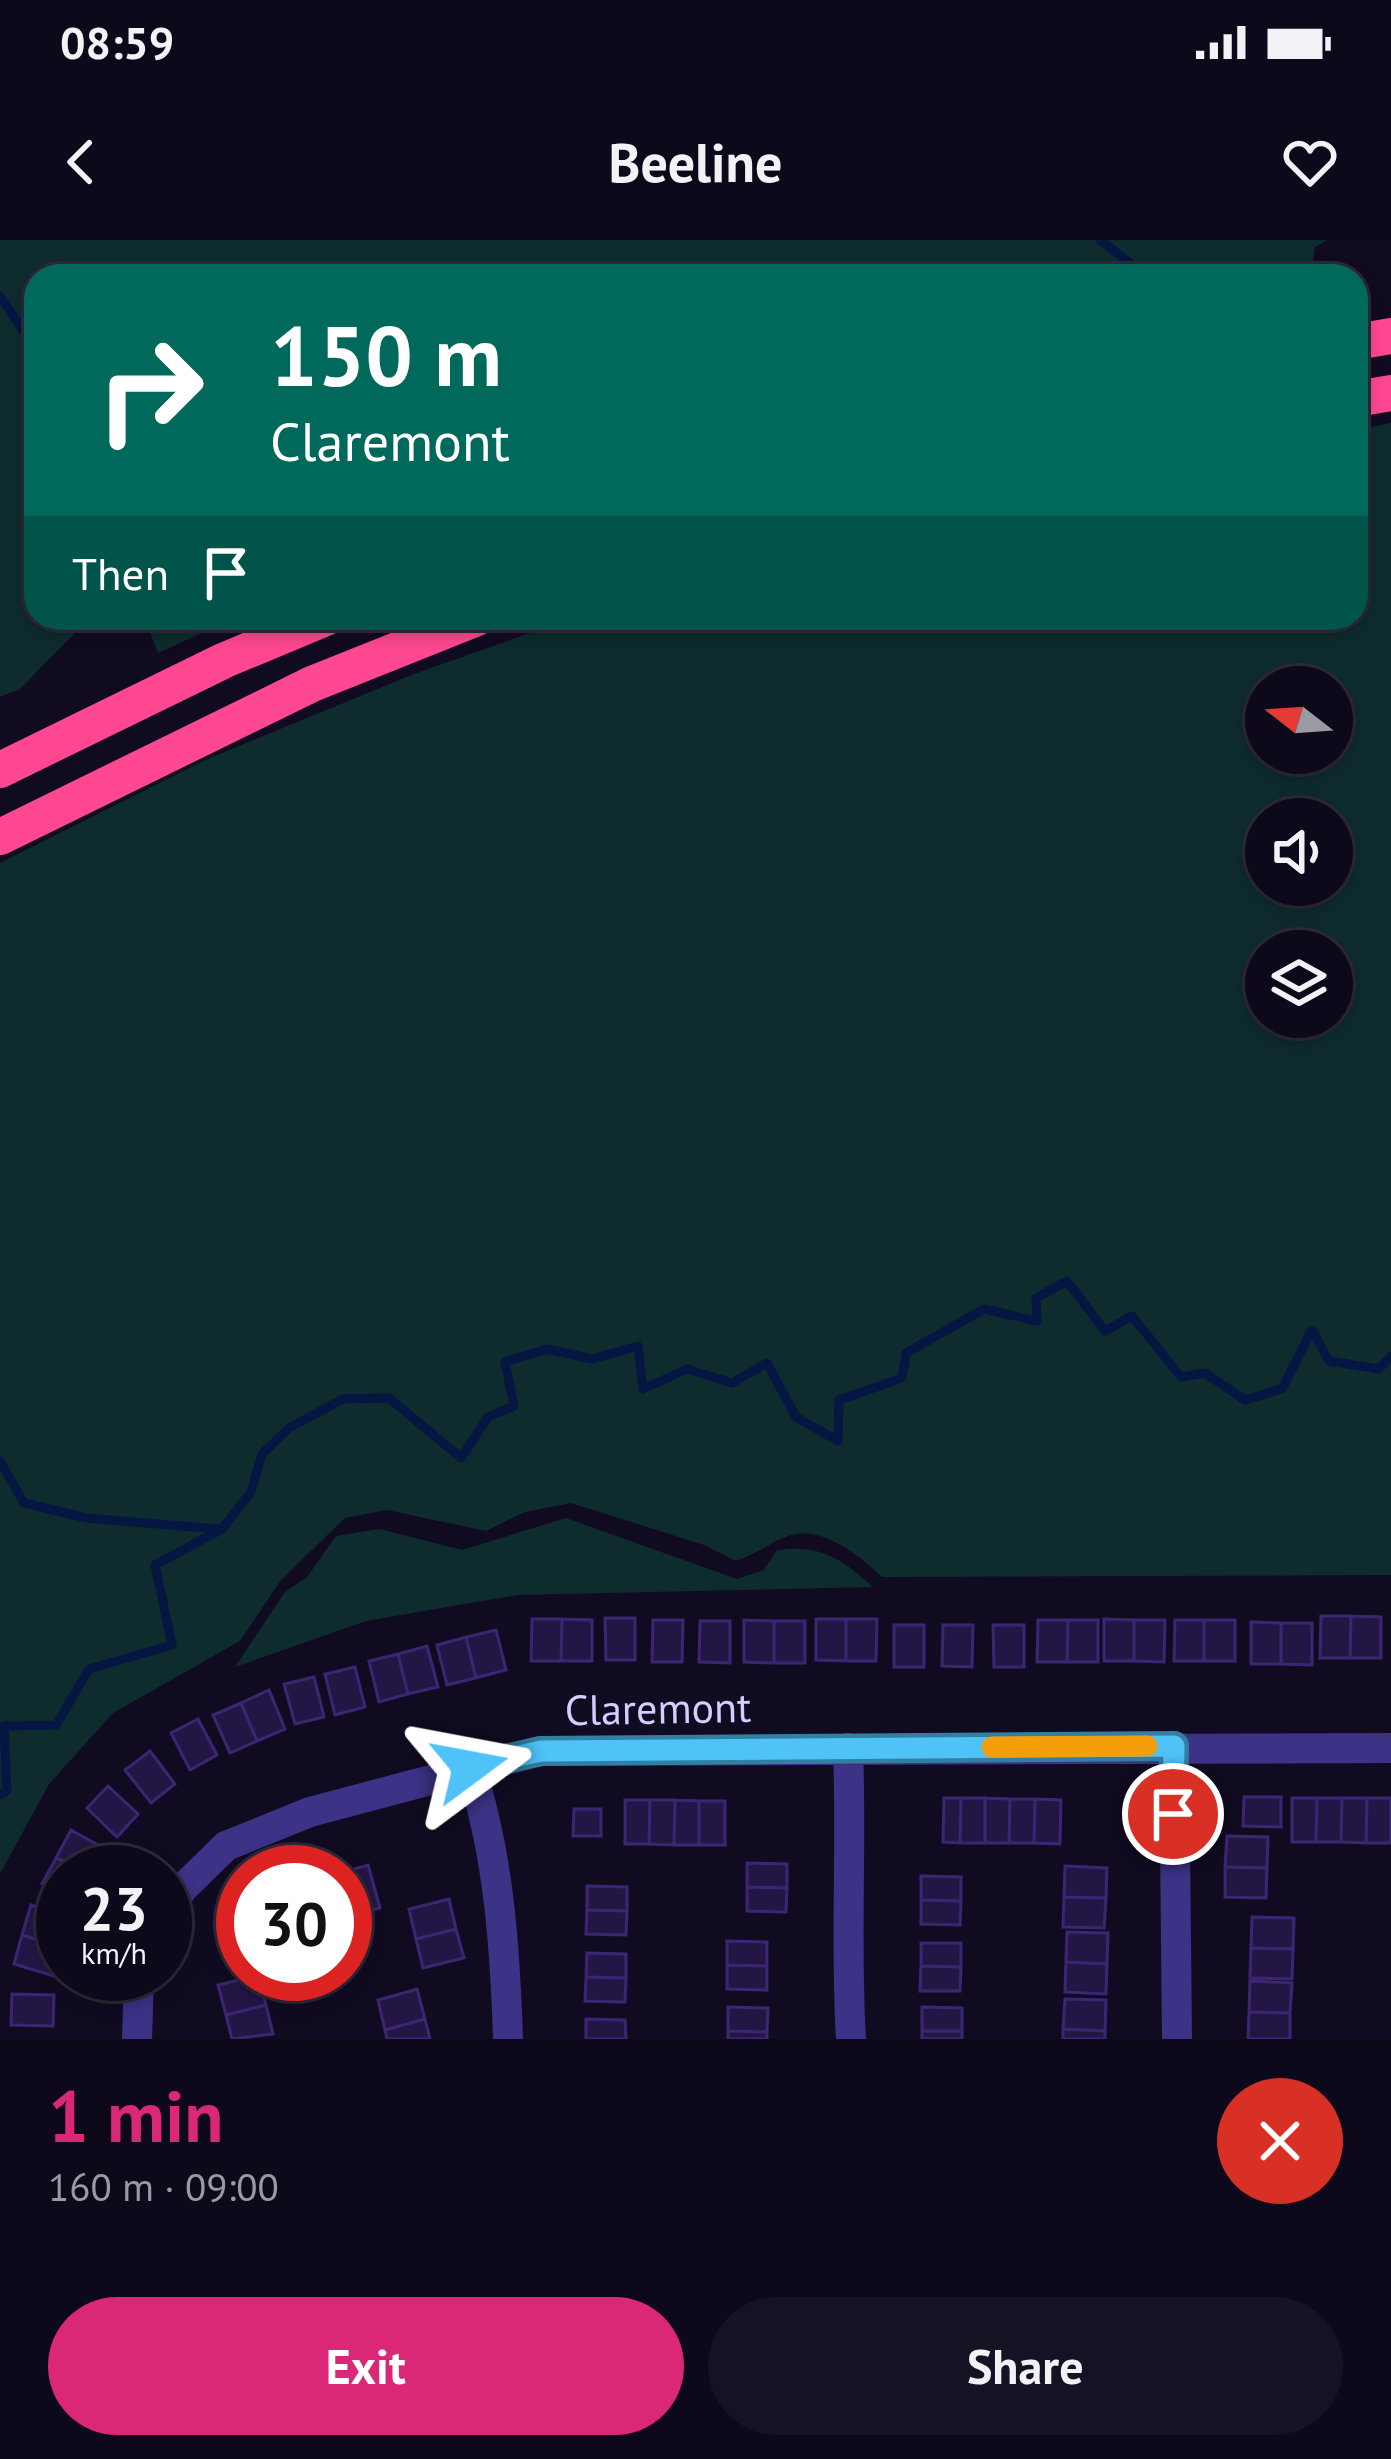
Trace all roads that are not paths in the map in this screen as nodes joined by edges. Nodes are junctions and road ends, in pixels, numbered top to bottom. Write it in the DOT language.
graph roads {
  1 [pos="298,630"];
  2 [pos="447,630"];
  3 [pos="0,770"];
  4 [pos="0,837"];
  5 [pos="1174,1746"];
  6 [pos="848,1748"];
  7 [pos="1391,1748"];
  8 [pos="470,1767"];
  9 [pos="192,1879"];
  10 [pos="138,2001"];
  11 [pos="136,2039"];
  12 [pos="508,2039"];
  13 [pos="851,2039"];
  14 [pos="1177,2039"];
  1 -- 3 [label="highway"];
  2 -- 4 [label="highway"];
  5 -- 6 [label="street, Claremont"];
  5 -- 7 [label="street, Claremont"];
  5 -- 14 [label="street"];
  6 -- 8 [label="street, Claremont"];
  6 -- 13 [label="street"];
  8 -- 9 [label="street, Claremont"];
  8 -- 12 [label="street"];
  10 -- 11 [label="street"];
}
